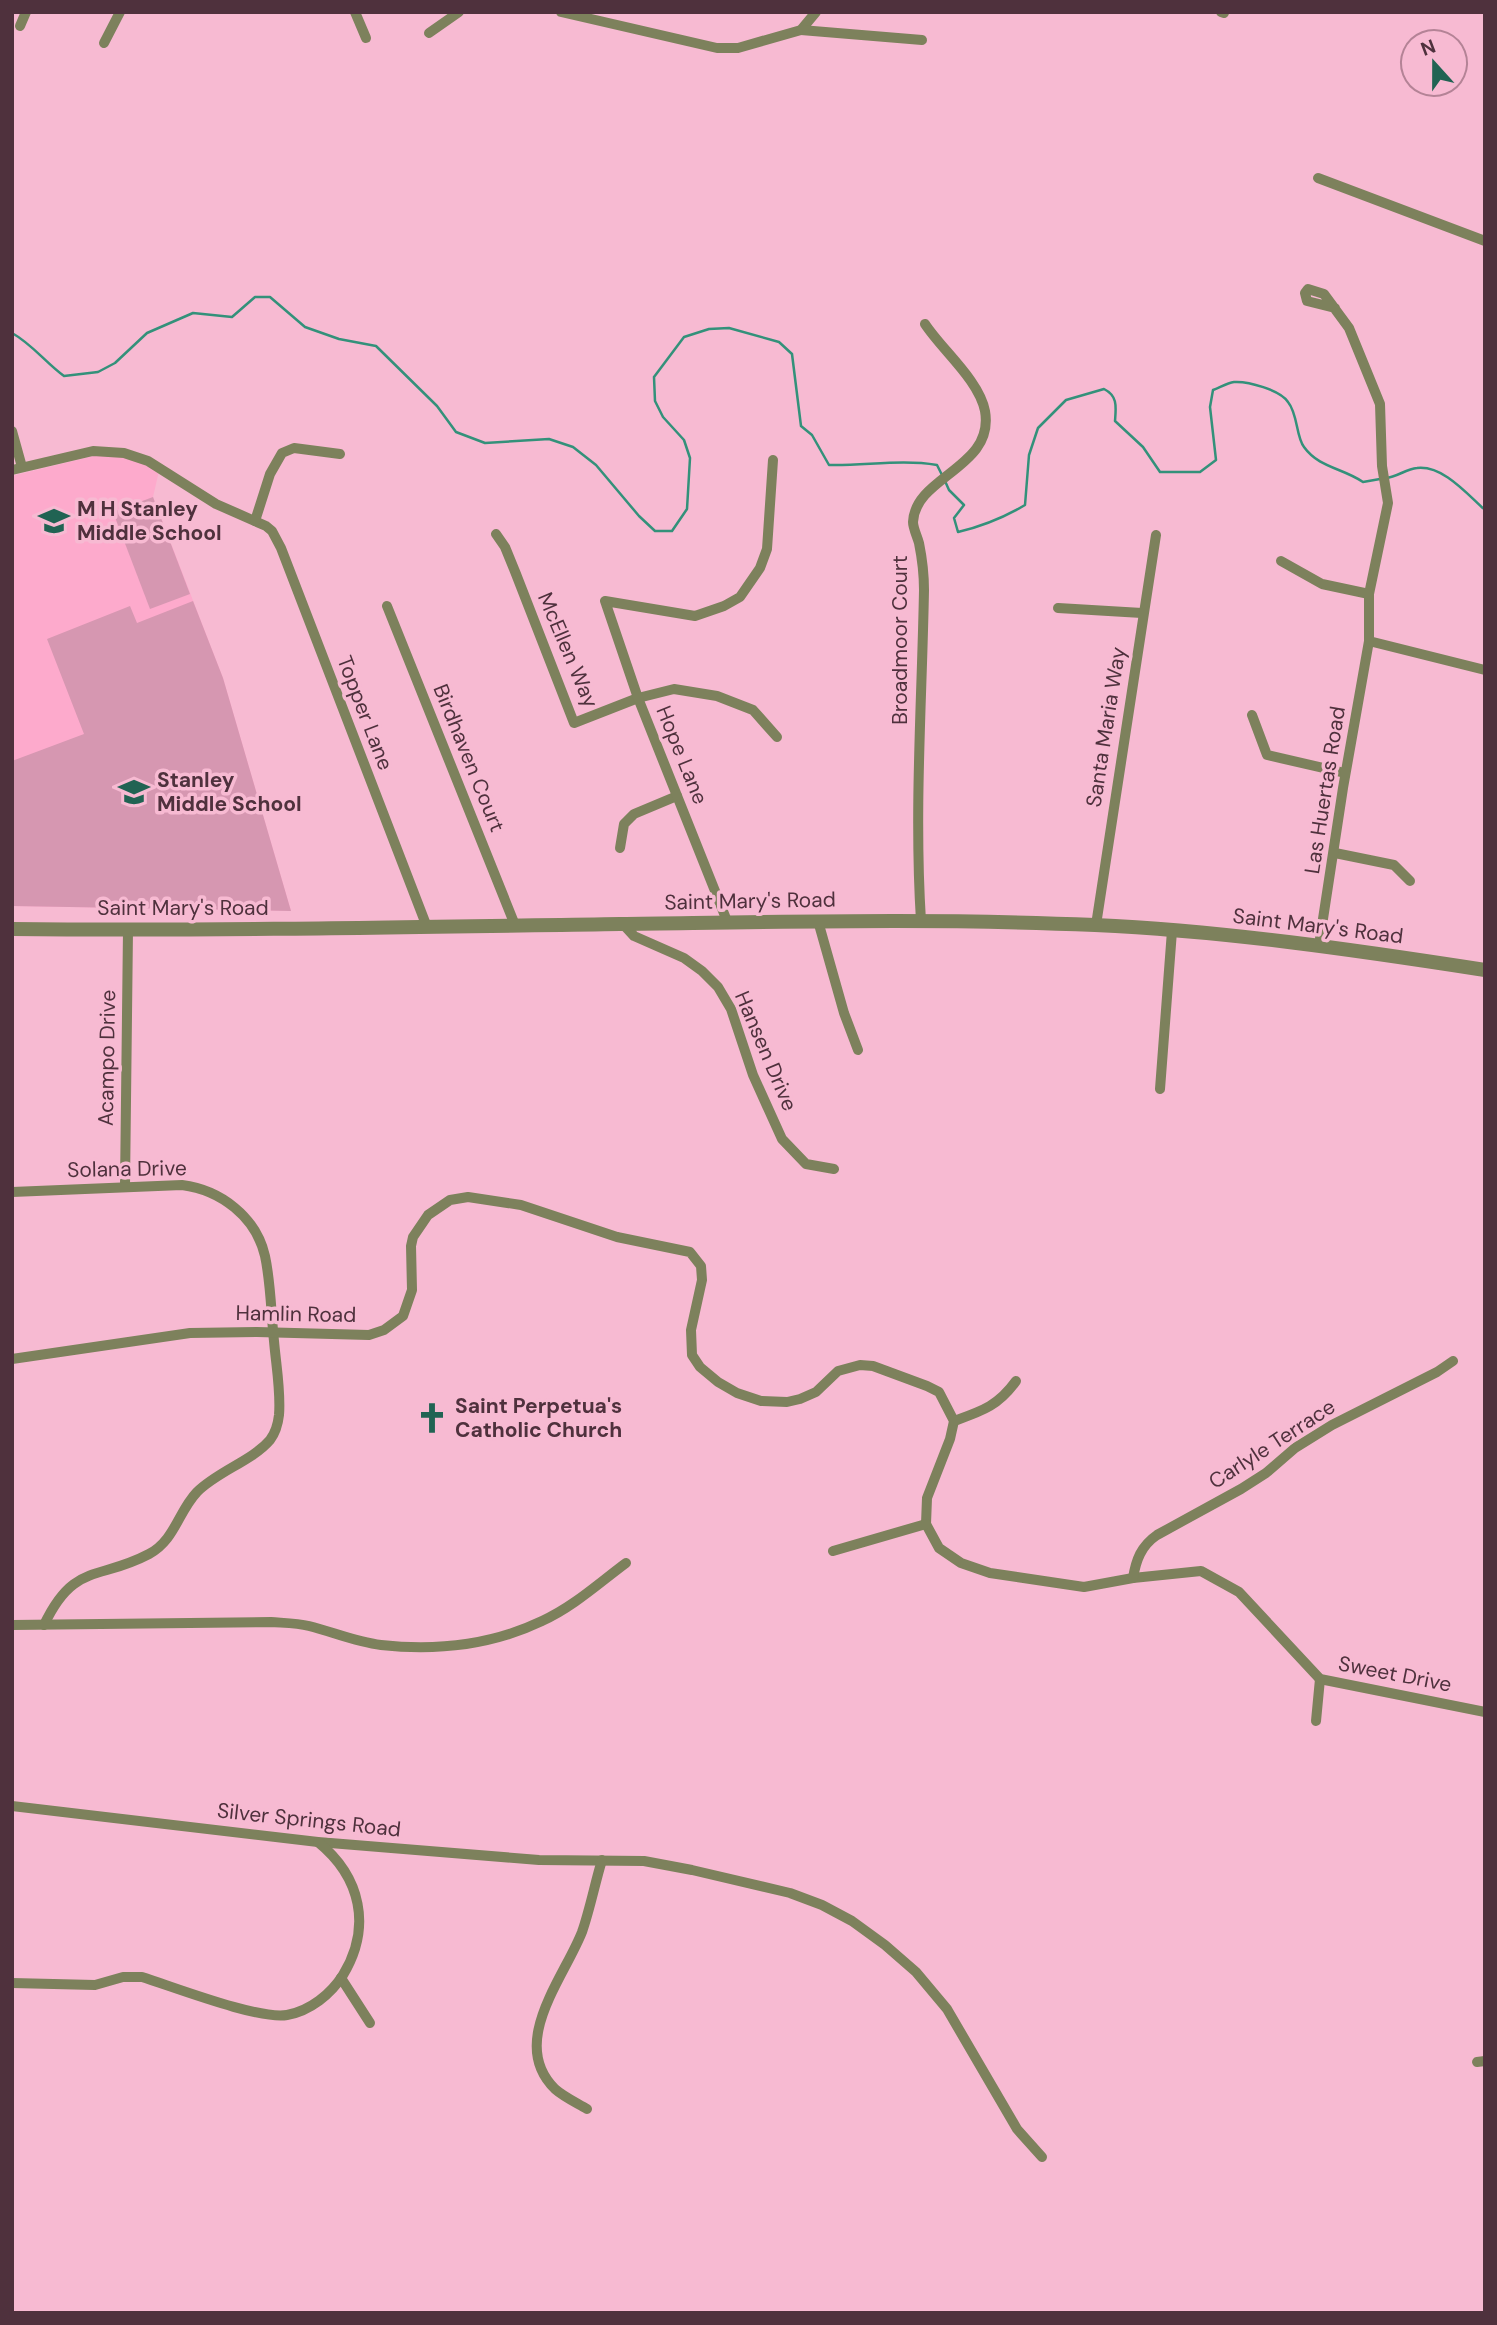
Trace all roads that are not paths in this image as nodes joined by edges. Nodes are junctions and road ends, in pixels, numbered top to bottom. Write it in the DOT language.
graph roads {
  1 [pos="26,12"];
  2 [pos="120,12"];
  3 [pos="355,12"];
  4 [pos="459,12"];
  5 [pos="561,12"];
  6 [pos="816,12"];
  7 [pos="20,26"];
  8 [pos="801,30"];
  9 [pos="429,33"];
  10 [pos="366,38"];
  11 [pos="922,40"];
  12 [pos="104,43"];
  13 [pos="1318,178"];
  14 [pos="1485,241"];
  15 [pos="1335,308"];
  16 [pos="925,324"];
  17 [pos="12,431"];
  18 [pos="340,454"];
  19 [pos="773,460"];
  20 [pos="17,468"];
  21 [pos="255,522"];
  22 [pos="496,534"];
  23 [pos="1156,534"];
  24 [pos="1281,561"];
  25 [pos="1369,594"];
  26 [pos="387,606"];
  27 [pos="1058,608"];
  28 [pos="1142,613"];
  29 [pos="1369,641"];
  30 [pos="1485,670"];
  31 [pos="638,698"];
  32 [pos="1252,715"];
  33 [pos="777,737"];
  34 [pos="1345,773"];
  35 [pos="677,796"];
  36 [pos="620,848"];
  37 [pos="1335,853"];
  38 [pos="1410,881"];
  39 [pos="727,921"];
  40 [pos="920,921"];
  41 [pos="818,922"];
  42 [pos="623,924"];
  43 [pos="514,925"];
  44 [pos="1096,925"];
  45 [pos="427,927"];
  46 [pos="12,929"];
  47 [pos="128,930"];
  48 [pos="1172,931"];
  49 [pos="1319,945"];
  50 [pos="1485,970"];
  51 [pos="858,1050"];
  52 [pos="1160,1088"];
  53 [pos="834,1170"];
  54 [pos="125,1186"];
  55 [pos="12,1192"];
  56 [pos="273,1332"];
  57 [pos="12,1359"];
  58 [pos="1453,1361"];
  59 [pos="1016,1381"];
  60 [pos="954,1421"];
  61 [pos="926,1524"];
  62 [pos="833,1551"];
  63 [pos="626,1563"];
  64 [pos="1133,1578"];
  65 [pos="12,1625"];
  66 [pos="44,1625"];
  67 [pos="1320,1679"];
  68 [pos="1485,1712"];
  69 [pos="1317,1721"];
  70 [pos="12,1807"];
  71 [pos="318,1842"];
  72 [pos="602,1860"];
  73 [pos="341,1978"];
  74 [pos="12,1983"];
  75 [pos="370,2023"];
  76 [pos="587,2109"];
  77 [pos="1042,2157"];
  1 -- 7 [label="street"];
  2 -- 12 [label="street"];
  3 -- 10 [label="street"];
  4 -- 9 [label="street"];
  5 -- 8 [label="street"];
  6 -- 8 [label="street"];
  8 -- 11 [label="street"];
  13 -- 14 [label="street"];
  15 -- 25 [label="street, Las Huertas Road"];
  16 -- 40 [label="street, Broadmoor Court"];
  17 -- 20 [label="street"];
  18 -- 21 [label="street"];
  19 -- 31 [label="street, Hope Lane"];
  20 -- 21 [label="street, Topper Lane"];
  21 -- 45 [label="street, Topper Lane"];
  22 -- 31 [label="street, McEllen Way"];
  23 -- 28 [label="street, Santa Maria Way"];
  24 -- 25 [label="street"];
  25 -- 29 [label="street, Las Huertas Road"];
  26 -- 43 [label="street, Birdhaven Court"];
  27 -- 28 [label="street"];
  28 -- 44 [label="street, Santa Maria Way"];
  29 -- 30 [label="street"];
  29 -- 34 [label="street, Las Huertas Road"];
  31 -- 33 [label="street"];
  31 -- 35 [label="street, Hope Lane"];
  32 -- 34 [label="street"];
  34 -- 37 [label="street, Las Huertas Road"];
  35 -- 36 [label="street"];
  35 -- 39 [label="street, Hope Lane"];
  37 -- 38 [label="street"];
  37 -- 49 [label="street, Las Huertas Road"];
  39 -- 41 [label="street, Saint Mary's Road"];
  39 -- 42 [label="street, Saint Mary's Road"];
  40 -- 41 [label="street, Saint Mary's Road"];
  40 -- 44 [label="street, Saint Mary's Road"];
  41 -- 51 [label="street"];
  42 -- 43 [label="street, Saint Mary's Road"];
  42 -- 53 [label="street, Hansen Drive"];
  43 -- 45 [label="street, Saint Mary's Road"];
  44 -- 48 [label="street, Saint Mary's Road"];
  45 -- 47 [label="street, Saint Mary's Road"];
  46 -- 47 [label="street, Saint Mary's Road"];
  47 -- 54 [label="street, Acampo Drive"];
  48 -- 49 [label="street, Saint Mary's Road"];
  48 -- 52 [label="street"];
  49 -- 50 [label="street, Saint Mary's Road"];
  54 -- 55 [label="street, Solana Drive"];
  54 -- 56 [label="street, Solana Drive"];
  56 -- 57 [label="street, Hamlin Road"];
  56 -- 60 [label="street, Hamlin Road"];
  56 -- 66 [label="street, Solana Drive"];
  58 -- 64 [label="street, Carlyle Terrace"];
  59 -- 60 [label="street"];
  60 -- 61 [label="street"];
  61 -- 62 [label="street"];
  61 -- 64 [label="street, Sweet Drive"];
  63 -- 66 [label="street"];
  64 -- 67 [label="street, Sweet Drive"];
  65 -- 66 [label="street"];
  67 -- 68 [label="street, Sweet Drive"];
  67 -- 69 [label="street"];
  70 -- 71 [label="street, Silver Springs Road"];
  71 -- 72 [label="street, Silver Springs Road"];
  71 -- 73 [label="street"];
  72 -- 76 [label="street"];
  72 -- 77 [label="street, Silver Springs Road"];
  73 -- 74 [label="street"];
  73 -- 75 [label="street"];
}
